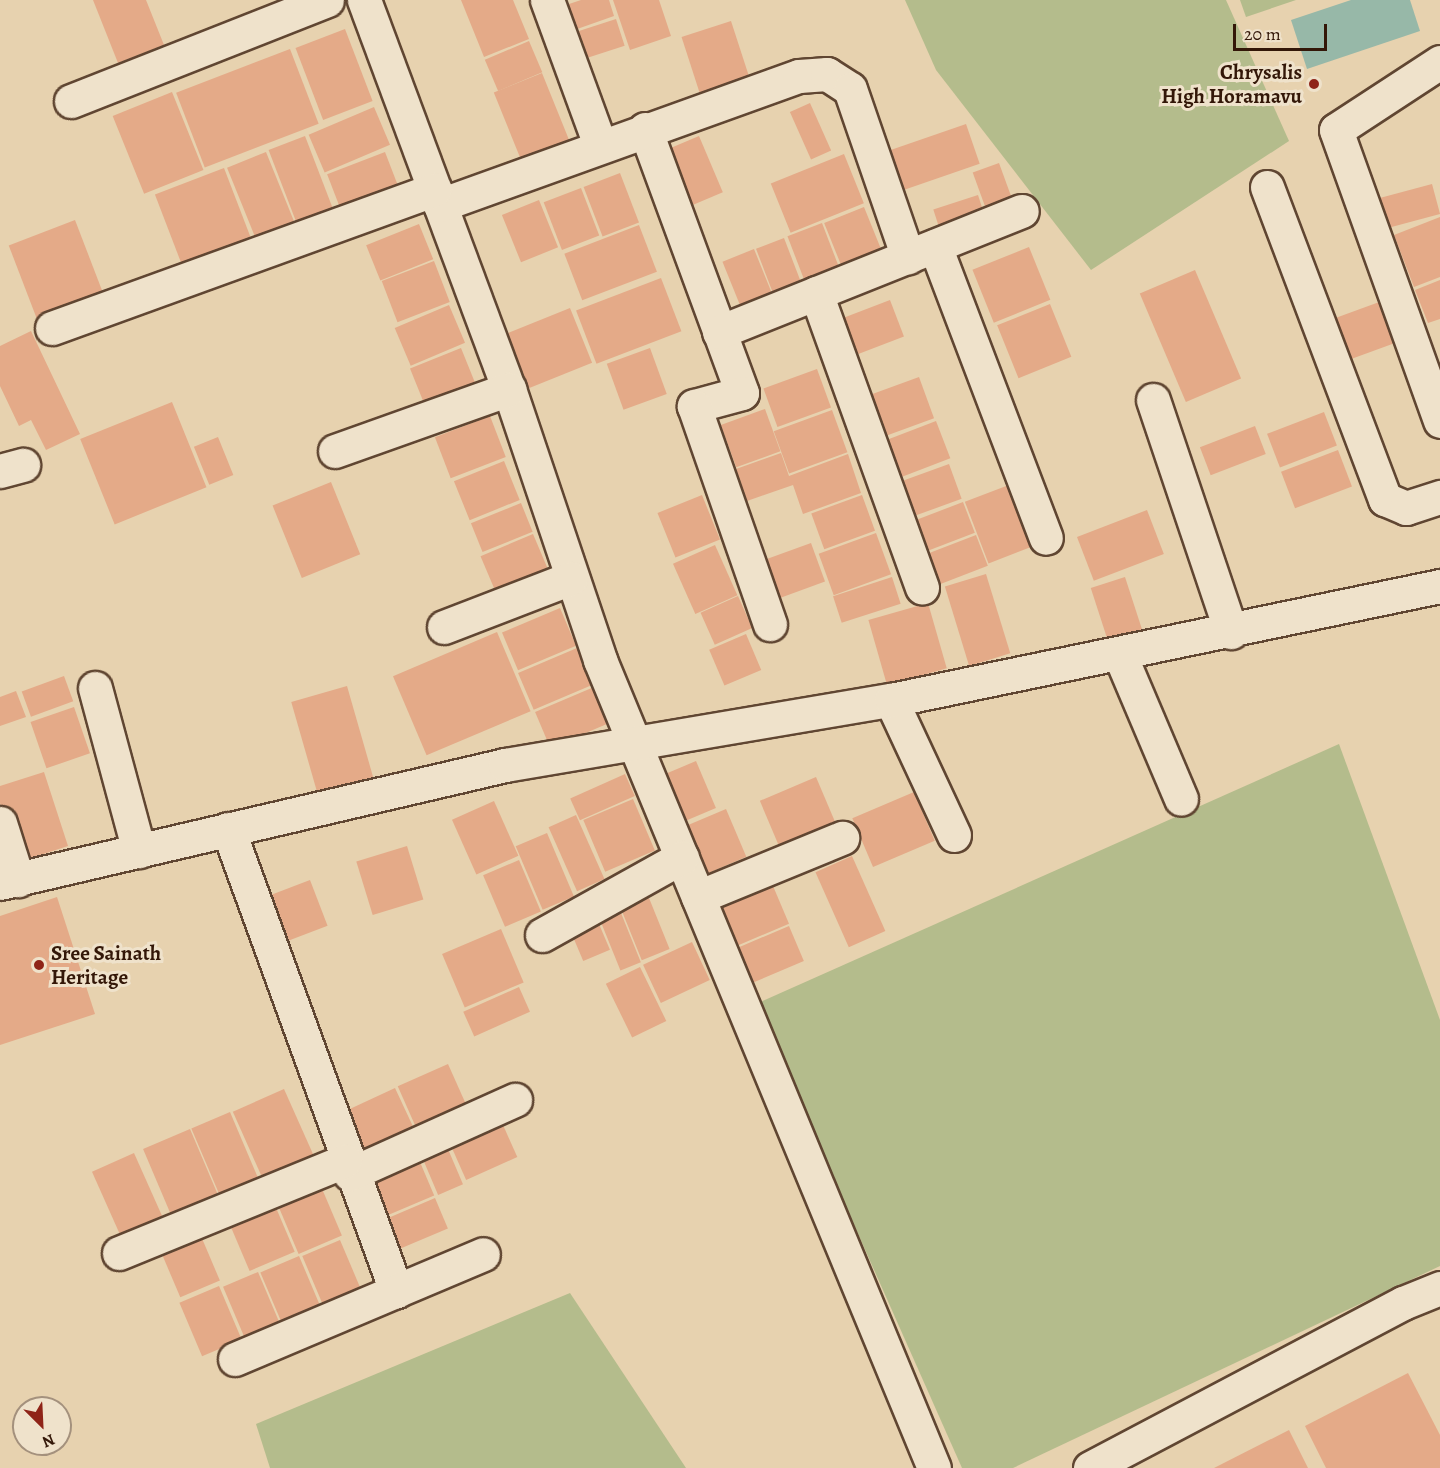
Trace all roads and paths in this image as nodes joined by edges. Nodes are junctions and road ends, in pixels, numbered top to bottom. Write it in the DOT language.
graph roads {
  1 [pos="327,0"];
  2 [pos="364,0"];
  3 [pos="546,0"];
  4 [pos="1440,62"];
  5 [pos="71,101"];
  6 [pos="645,129"];
  7 [pos="600,144"];
  8 [pos="1267,187"];
  9 [pos="438,197"];
  10 [pos="1022,211"];
  11 [pos="921,251"];
  12 [pos="816,293"];
  13 [pos="52,328"];
  14 [pos="719,332"];
  15 [pos="509,389"];
  16 [pos="1153,400"];
  17 [pos="1440,421"];
  18 [pos="335,451"];
  19 [pos="1440,497"];
  20 [pos="1046,538"];
  21 [pos="572,578"];
  22 [pos="1440,586"];
  23 [pos="922,588"];
  24 [pos="770,624"];
  25 [pos="444,627"];
  26 [pos="1231,632"];
  27 [pos="1120,655"];
  28 [pos="95,688"];
  29 [pos="891,700"];
  30 [pos="634,743"];
  31 [pos="1181,799"];
  32 [pos="0,823"];
  33 [pos="228,829"];
  34 [pos="954,835"];
  35 [pos="842,838"];
  36 [pos="139,851"];
  37 [pos="682,857"];
  38 [pos="9,882"];
  39 [pos="698,897"];
  40 [pos="542,935"];
  41 [pos="515,1100"];
  42 [pos="348,1167"];
  43 [pos="119,1253"];
  44 [pos="483,1254"];
  45 [pos="1440,1288"];
  46 [pos="396,1291"];
  47 [pos="236,1359"];
  48 [pos="934,1468"];
  49 [pos="1090,1468"];
  1 -- 5 [label="street"];
  2 -- 9 [label="street"];
  3 -- 7 [label="street"];
  4 -- 17 [label="street"];
  6 -- 7 [label="street"];
  6 -- 11 [label="street"];
  6 -- 14 [label="street"];
  7 -- 9 [label="street"];
  8 -- 19 [label="street"];
  9 -- 13 [label="street"];
  9 -- 15 [label="street"];
  10 -- 11 [label="street"];
  11 -- 12 [label="street"];
  11 -- 20 [label="street"];
  12 -- 14 [label="street"];
  12 -- 23 [label="street"];
  14 -- 24 [label="street"];
  15 -- 18 [label="street"];
  15 -- 21 [label="street"];
  16 -- 26 [label="street"];
  21 -- 25 [label="street"];
  21 -- 30 [label="street"];
  22 -- 26 [label="street"];
  26 -- 27 [label="street"];
  27 -- 29 [label="street"];
  27 -- 31 [label="street"];
  28 -- 36 [label="street"];
  29 -- 30 [label="street"];
  29 -- 34 [label="street"];
  30 -- 33 [label="street"];
  30 -- 37 [label="street"];
  32 -- 38 [label="street"];
  33 -- 36 [label="street"];
  33 -- 42 [label="street"];
  35 -- 39 [label="street"];
  36 -- 38 [label="street"];
  37 -- 39 [label="street"];
  37 -- 40 [label="street"];
  39 -- 48 [label="street"];
  41 -- 42 [label="street"];
  42 -- 43 [label="street"];
  42 -- 46 [label="street"];
  44 -- 46 [label="street"];
  45 -- 49 [label="street"];
  46 -- 47 [label="street"];
}
